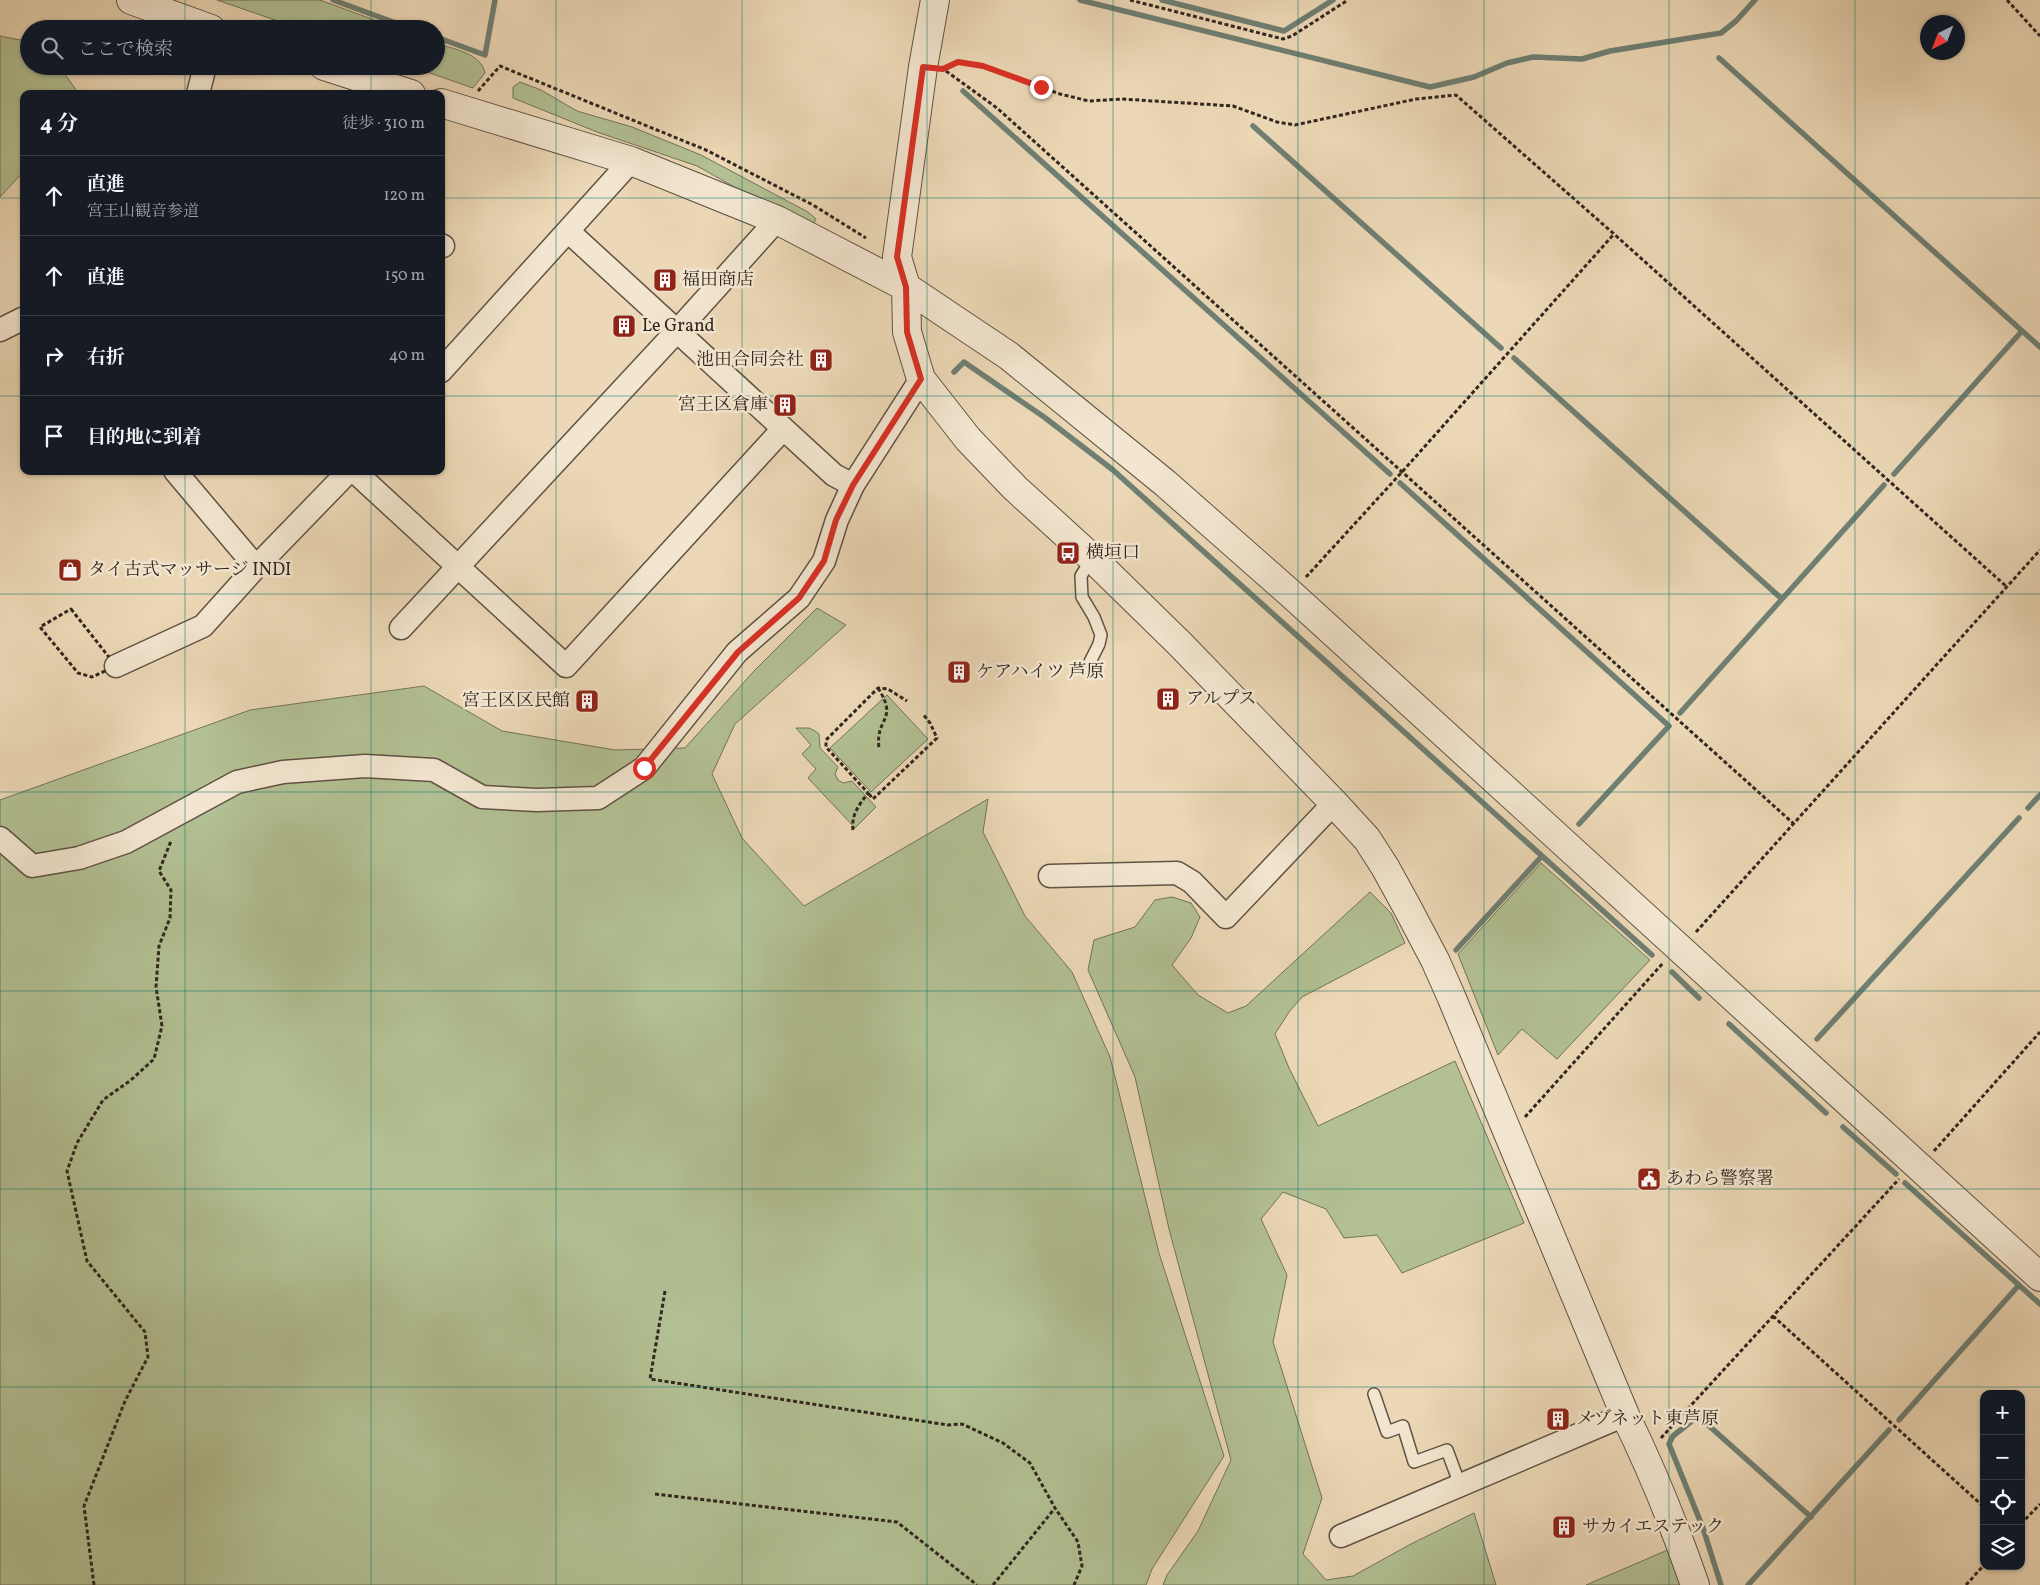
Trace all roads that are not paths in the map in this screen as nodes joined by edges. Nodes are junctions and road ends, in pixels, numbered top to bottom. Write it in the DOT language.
graph roads {
  1 [pos="131,0"];
  2 [pos="935,0"];
  3 [pos="186,20"];
  4 [pos="203,75"];
  5 [pos="346,75"];
  6 [pos="379,89"];
  7 [pos="199,90"];
  8 [pos="453,106"];
  9 [pos="631,162"];
  10 [pos="777,220"];
  11 [pos="569,232"];
  12 [pos="906,287"];
  13 [pos="20,320"];
  14 [pos="0,330"];
  15 [pos="677,332"];
  16 [pos="445,367"];
  17 [pos="921,379"];
  18 [pos="784,429"];
  19 [pos="178,475"];
  20 [pos="345,475"];
  21 [pos="358,475"];
  22 [pos="853,485"];
  23 [pos="1092,558"];
  24 [pos="256,567"];
  25 [pos="458,567"];
  26 [pos="401,628"];
  27 [pos="1090,662"];
  28 [pos="116,666"];
  29 [pos="1334,803"];
  30 [pos="0,838"];
  31 [pos="1050,876"];
  32 [pos="2040,1276"];
  33 [pos="1374,1394"];
  34 [pos="1625,1415"];
  35 [pos="1460,1486"];
  36 [pos="1341,1536"];
  37 [pos="1695,1585"];
  1 -- 3 [label="street"];
  2 -- 12 [label="street"];
  4 -- 7 [label="street"];
  5 -- 6 [label="street"];
  8 -- 9 [label="street"];
  9 -- 10 [label="street"];
  9 -- 11 [label="street"];
  10 -- 12 [label="street"];
  10 -- 15 [label="street"];
  11 -- 15 [label="street"];
  11 -- 16 [label="street"];
  12 -- 17 [label="street"];
  12 -- 32 [label="street"];
  13 -- 14 [label="street"];
  15 -- 18 [label="street"];
  15 -- 25 [label="street"];
  17 -- 22 [label="street"];
  17 -- 23 [label="street"];
  18 -- 22 [label="street"];
  18 -- 25 [label="street"];
  19 -- 24 [label="street"];
  20 -- 24 [label="street"];
  21 -- 25 [label="street"];
  22 -- 30 [label="street"];
  23 -- 27 [label="lane"];
  23 -- 29 [label="street"];
  24 -- 28 [label="street"];
  25 -- 26 [label="street"];
  29 -- 31 [label="street"];
  29 -- 34 [label="street"];
  33 -- 35 [label="lane"];
  34 -- 35 [label="street"];
  34 -- 37 [label="street"];
  35 -- 36 [label="street"];
}
